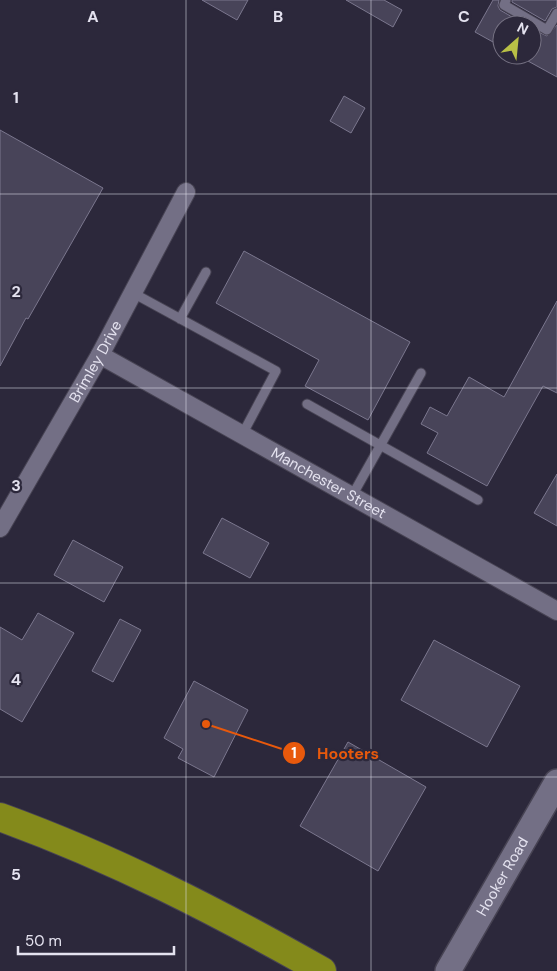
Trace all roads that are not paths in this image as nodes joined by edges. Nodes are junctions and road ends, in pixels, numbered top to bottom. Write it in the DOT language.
graph roads {
  1 [pos="506,0"];
  2 [pos="557,13"];
  3 [pos="186,192"];
  4 [pos="206,272"];
  5 [pos="133,293"];
  6 [pos="180,319"];
  7 [pos="100,355"];
  8 [pos="421,373"];
  9 [pos="307,404"];
  10 [pos="242,435"];
  11 [pos="380,445"];
  12 [pos="352,496"];
  13 [pos="478,500"];
  14 [pos="0,528"];
  15 [pos="557,611"];
  16 [pos="555,791"];
  17 [pos="0,817"];
  18 [pos="322,971"];
  19 [pos="448,971"];
  1 -- 2 [label="lane"];
  3 -- 5 [label="street, Brimley Drive"];
  4 -- 6 [label="lane"];
  5 -- 6 [label="lane"];
  5 -- 7 [label="street, Brimley Drive"];
  6 -- 10 [label="lane"];
  7 -- 10 [label="street, Manchester Street"];
  7 -- 14 [label="street, Brimley Drive"];
  8 -- 11 [label="lane"];
  9 -- 11 [label="lane"];
  10 -- 12 [label="street, Manchester Street"];
  11 -- 12 [label="lane"];
  11 -- 13 [label="lane"];
  12 -- 15 [label="street, Manchester Street"];
  16 -- 19 [label="main road, Hooker Road"];
  17 -- 18 [label="highway"];
}
